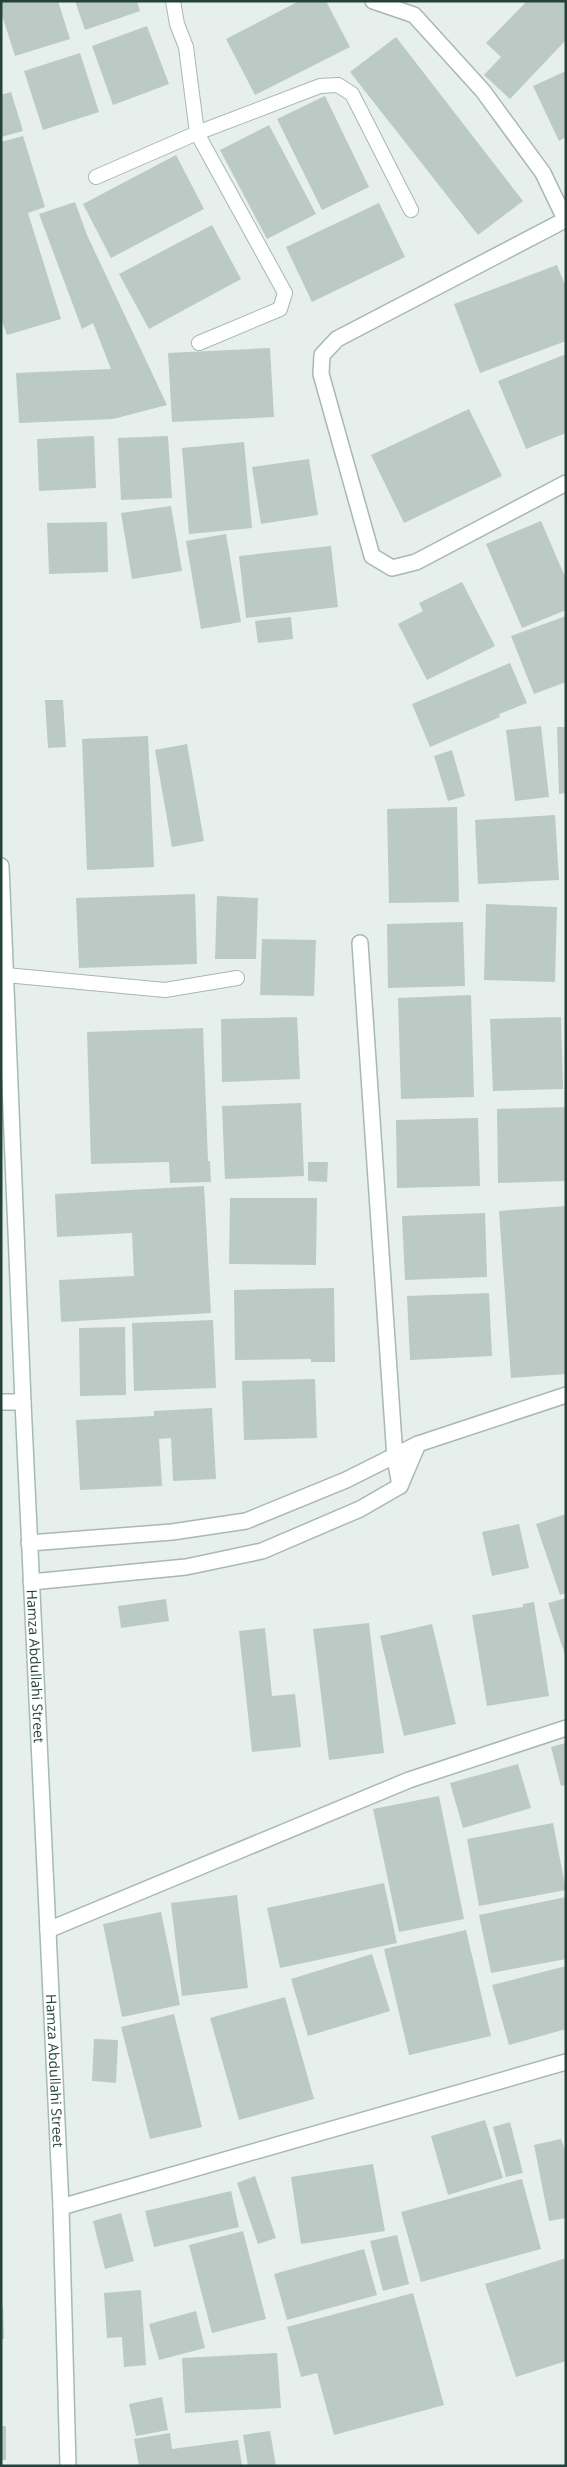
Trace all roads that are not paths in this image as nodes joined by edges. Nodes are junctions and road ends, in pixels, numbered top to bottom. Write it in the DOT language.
graph roads {
  1 [pos="173,1"];
  2 [pos="373,1"];
  3 [pos="197,132"];
  4 [pos="96,177"];
  5 [pos="411,210"];
  6 [pos="566,220"];
  7 [pos="198,343"];
  8 [pos="566,483"];
  9 [pos="1,866"];
  10 [pos="360,943"];
  11 [pos="6,975"];
  12 [pos="237,978"];
  13 [pos="566,1395"];
  14 [pos="1,1402"];
  15 [pos="22,1402"];
  16 [pos="418,1444"];
  17 [pos="395,1458"];
  18 [pos="400,1486"];
  19 [pos="29,1543"];
  20 [pos="31,1582"];
  21 [pos="566,1728"];
  22 [pos="48,1930"];
  23 [pos="566,2062"];
  24 [pos="61,2207"];
  25 [pos="68,2466"];
  1 -- 3 [label="lane"];
  2 -- 6 [label="street"];
  3 -- 4 [label="lane"];
  3 -- 5 [label="lane"];
  3 -- 7 [label="lane"];
  6 -- 8 [label="street"];
  9 -- 11 [label="street, Hamza Abdullahi Street"];
  10 -- 17 [label="street"];
  11 -- 12 [label="lane"];
  11 -- 15 [label="street, Hamza Abdullahi Street"];
  13 -- 16 [label="street"];
  14 -- 15 [label="street"];
  15 -- 19 [label="street, Hamza Abdullahi Street"];
  16 -- 17 [label="street"];
  16 -- 18 [label="street"];
  17 -- 18 [label="street"];
  17 -- 19 [label="street"];
  18 -- 20 [label="street"];
  19 -- 20 [label="street, Hamza Abdullahi Street"];
  20 -- 22 [label="street, Hamza Abdullahi Street"];
  21 -- 22 [label="street"];
  22 -- 24 [label="street, Hamza Abdullahi Street"];
  23 -- 24 [label="street"];
  24 -- 25 [label="street, Hamza Abdullahi Street"];
}
